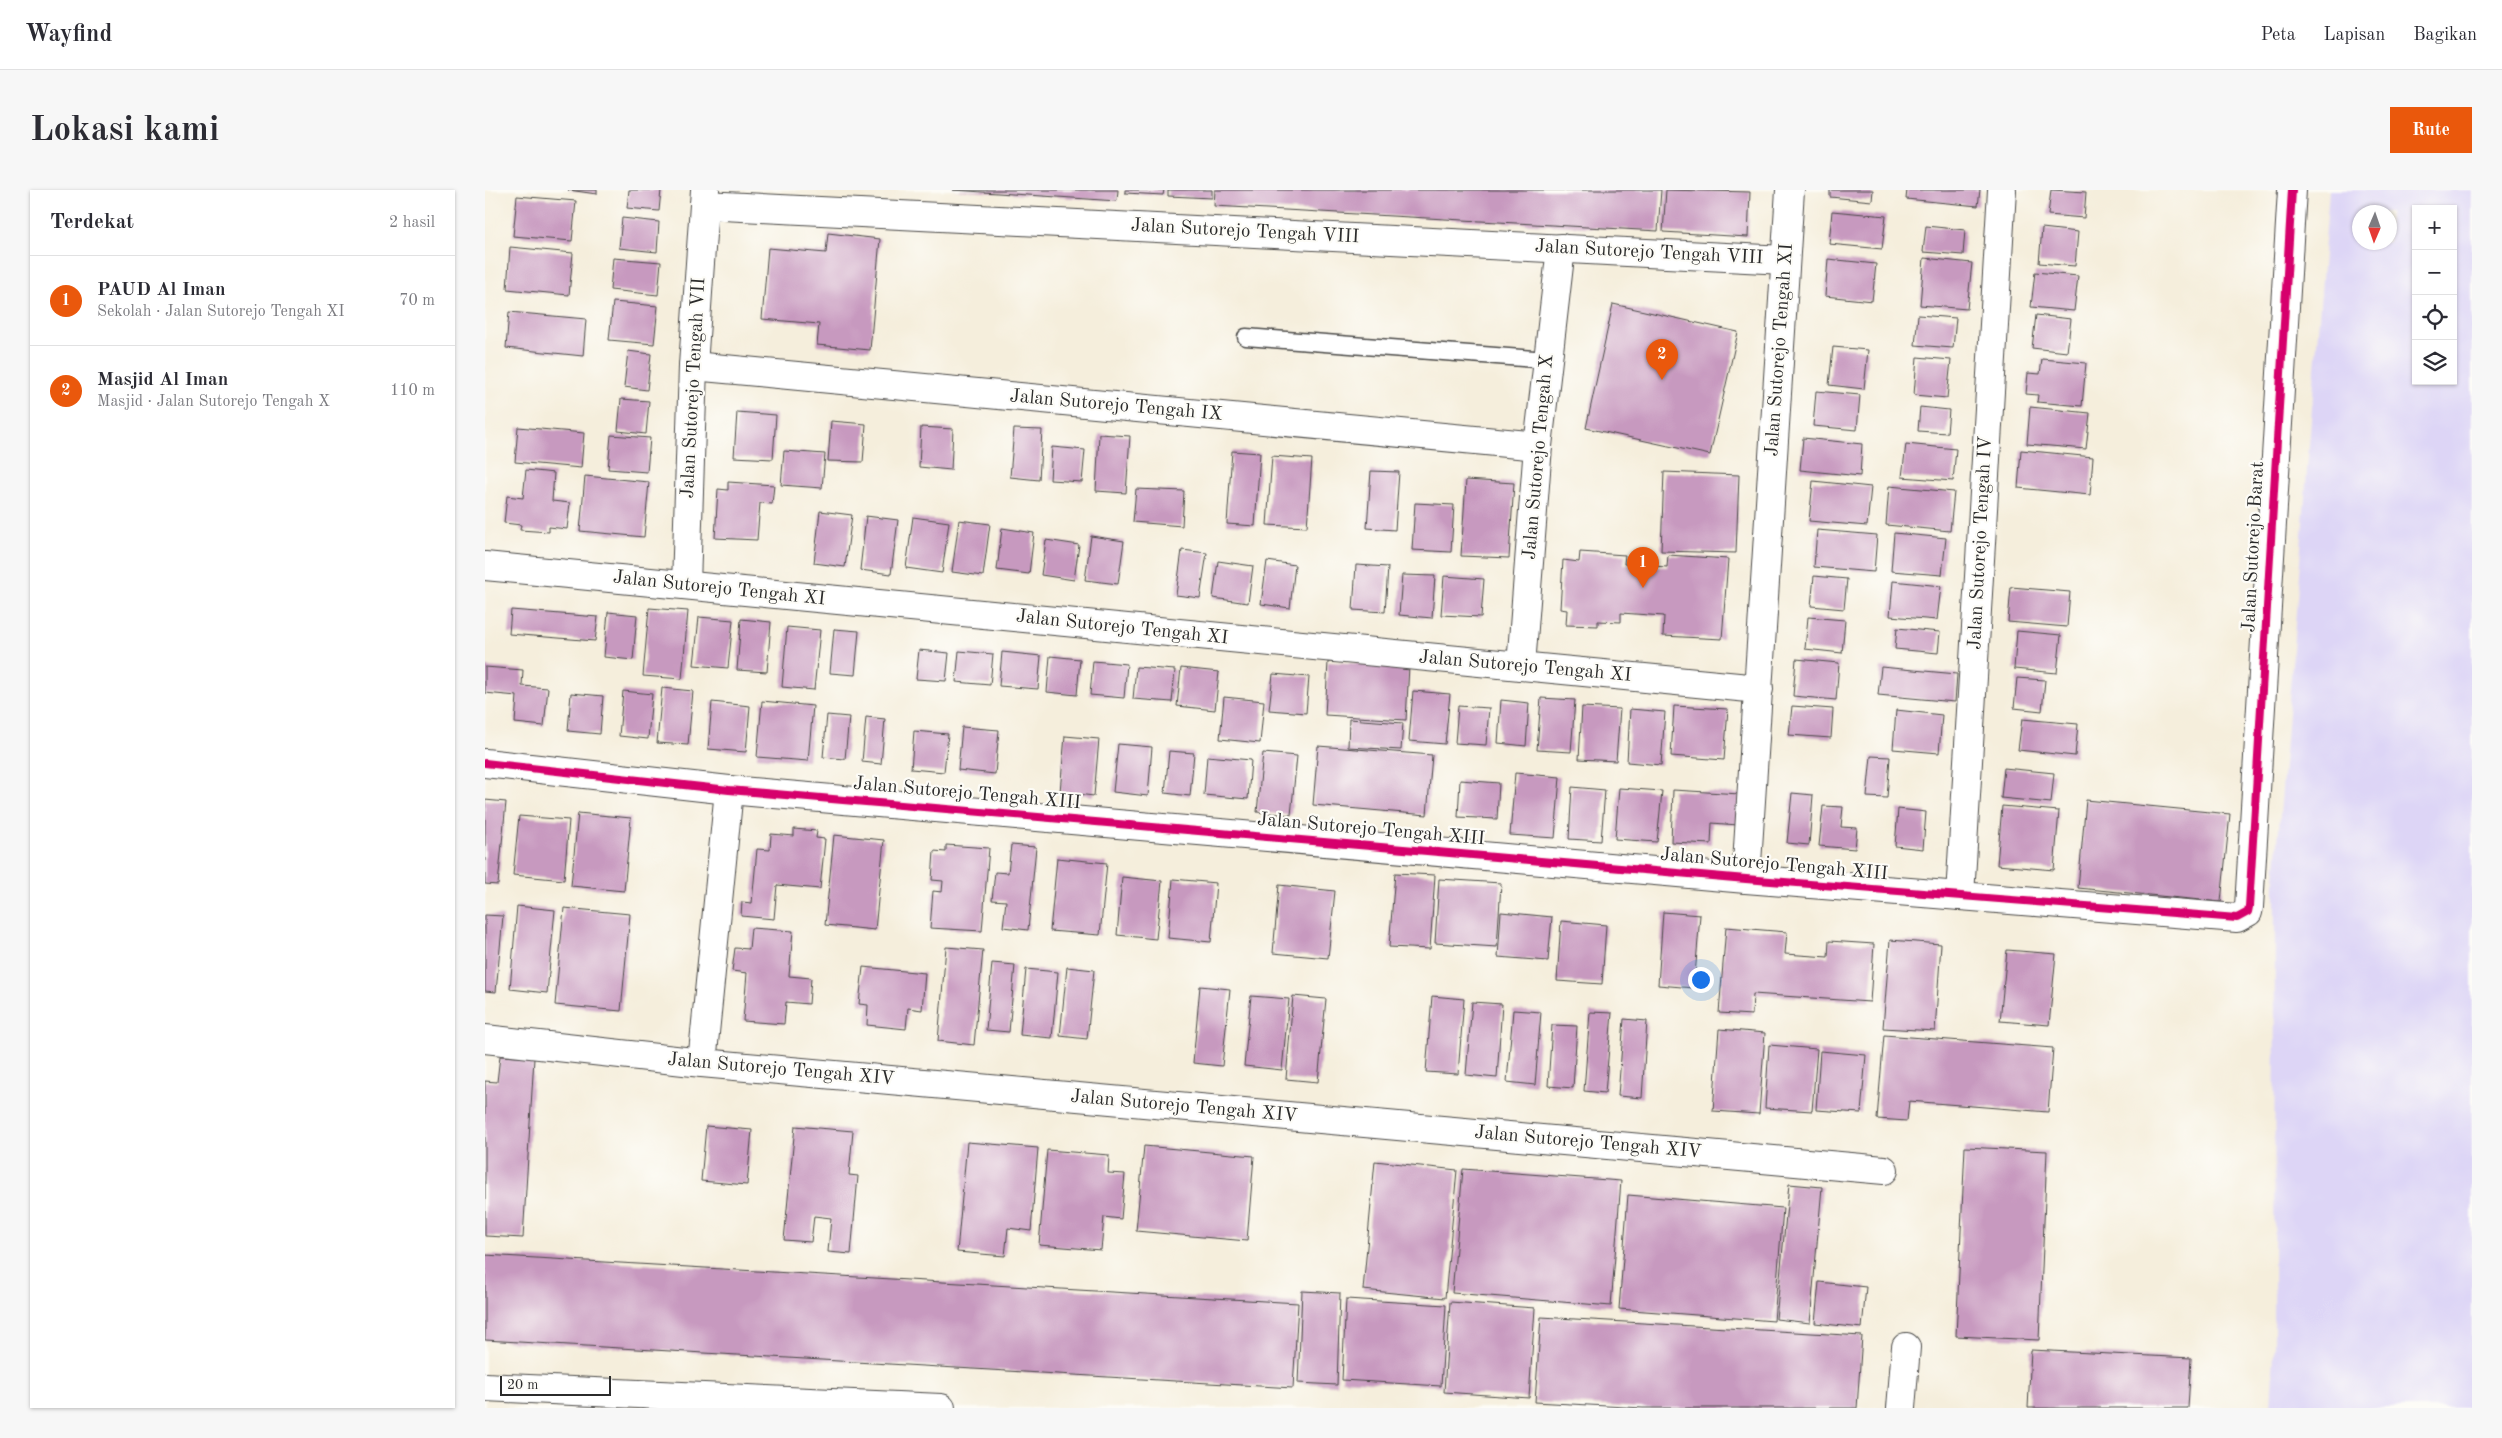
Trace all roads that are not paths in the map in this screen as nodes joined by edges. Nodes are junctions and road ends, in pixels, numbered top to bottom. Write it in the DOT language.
graph roads {
  1 [pos="1789,190"];
  2 [pos="2002,190"];
  3 [pos="2292,190"];
  4 [pos="705,197"];
  5 [pos="1561,248"];
  6 [pos="1785,260"];
  7 [pos="1246,337"];
  8 [pos="1548,360"];
  9 [pos="693,366"];
  10 [pos="1538,446"];
  11 [pos="485,566"];
  12 [pos="686,585"];
  13 [pos="1521,666"];
  14 [pos="1759,689"];
  15 [pos="485,763"];
  16 [pos="729,790"];
  17 [pos="1746,880"];
  18 [pos="1960,896"];
  19 [pos="2249,907"];
  20 [pos="485,1038"];
  21 [pos="702,1063"];
  22 [pos="1884,1170"];
  23 [pos="1906,1347"];
  24 [pos="485,1387"];
  25 [pos="941,1408"];
  26 [pos="1901,1408"];
  1 -- 6 [label="street, Jalan Sutorejo Tengah XI"];
  2 -- 18 [label="street, Jalan Sutorejo Tengah IV"];
  3 -- 19 [label="street, Jalan Sutorejo Barat"];
  4 -- 5 [label="street, Jalan Sutorejo Tengah VIII"];
  4 -- 9 [label="street, Jalan Sutorejo Tengah VII"];
  5 -- 6 [label="street, Jalan Sutorejo Tengah VIII"];
  5 -- 8 [label="street, Jalan Sutorejo Tengah X"];
  6 -- 14 [label="street, Jalan Sutorejo Tengah XI"];
  7 -- 8 [label="lane"];
  8 -- 10 [label="street, Jalan Sutorejo Tengah X"];
  9 -- 10 [label="street, Jalan Sutorejo Tengah IX"];
  9 -- 12 [label="street, Jalan Sutorejo Tengah VII"];
  10 -- 13 [label="street, Jalan Sutorejo Tengah X"];
  11 -- 12 [label="street, Jalan Sutorejo Tengah XI"];
  12 -- 13 [label="street, Jalan Sutorejo Tengah XI"];
  13 -- 14 [label="street, Jalan Sutorejo Tengah XI"];
  14 -- 17 [label="street, Jalan Sutorejo Tengah XI"];
  15 -- 16 [label="street, Jalan Sutorejo Tengah XIII"];
  16 -- 17 [label="street, Jalan Sutorejo Tengah XIII"];
  16 -- 21 [label="street"];
  17 -- 18 [label="street, Jalan Sutorejo Tengah XIII"];
  18 -- 19 [label="street, Jalan Sutorejo Tengah XIII"];
  20 -- 21 [label="street, Jalan Sutorejo Tengah XIV"];
  21 -- 22 [label="street, Jalan Sutorejo Tengah XIV"];
  23 -- 26 [label="street"];
  24 -- 25 [label="street"];
}
